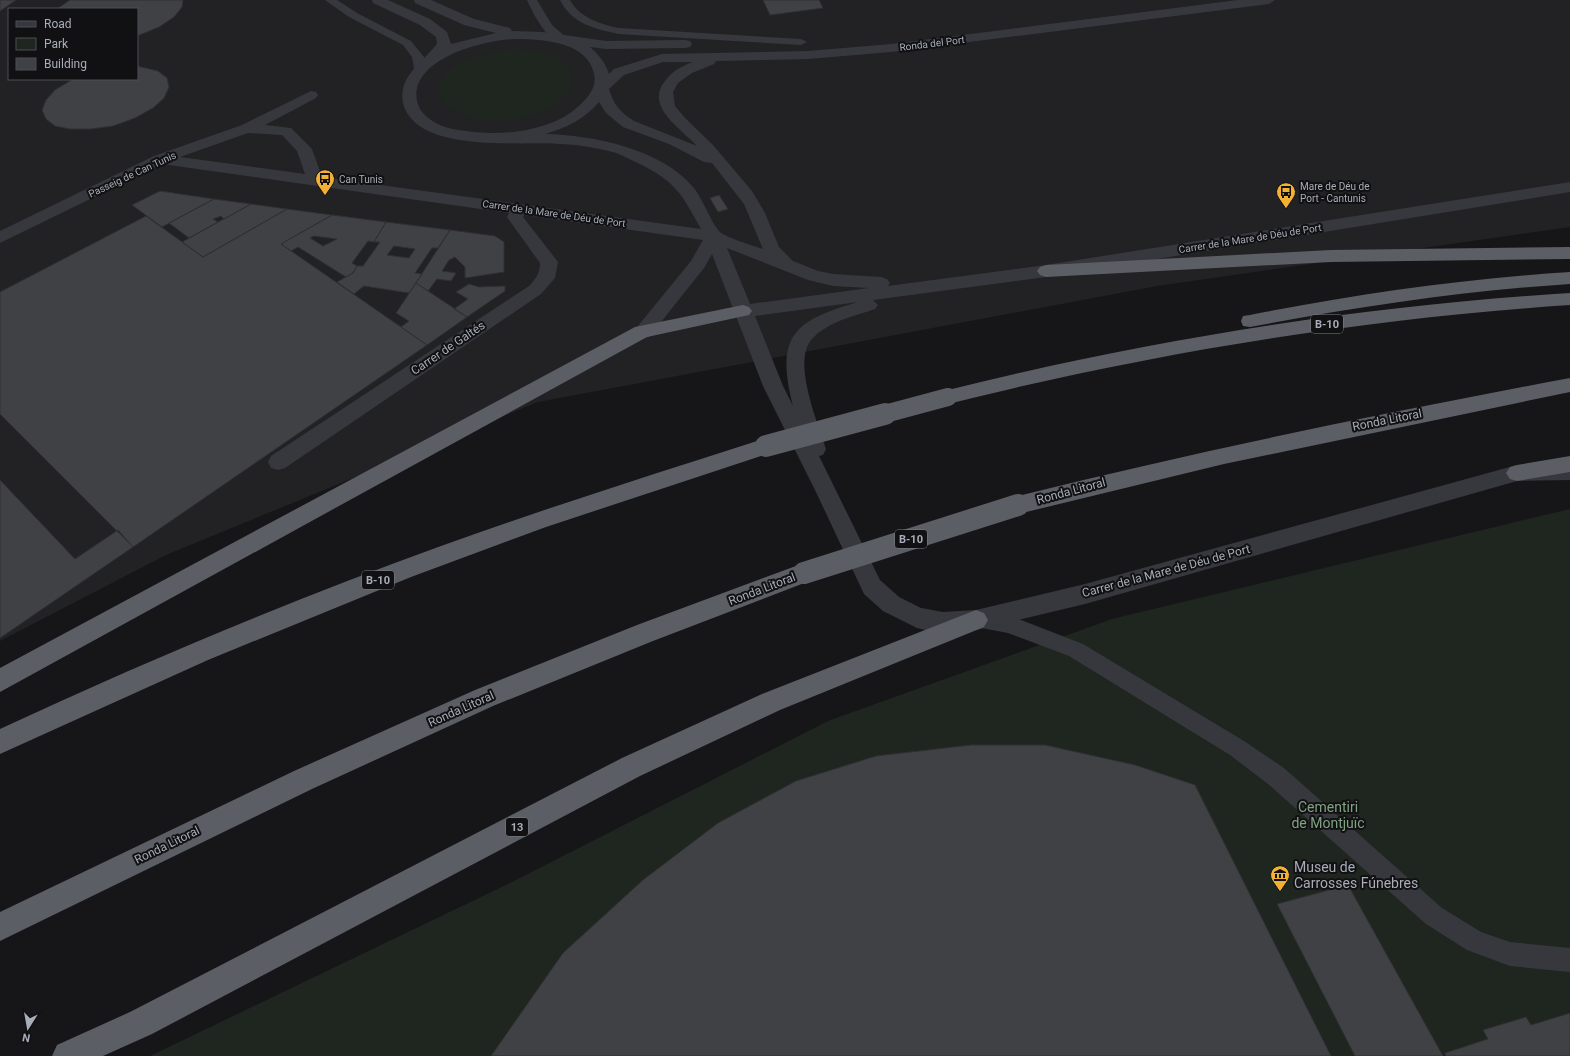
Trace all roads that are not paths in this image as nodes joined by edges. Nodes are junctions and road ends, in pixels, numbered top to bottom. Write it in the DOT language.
graph roads {
  1 [pos="330,0"];
  2 [pos="378,0"];
  3 [pos="420,0"];
  4 [pos="532,0"];
  5 [pos="565,0"];
  6 [pos="1269,0"];
  7 [pos="532,35"];
  8 [pos="882,36"];
  9 [pos="563,40"];
  10 [pos="802,42"];
  11 [pos="742,56"];
  12 [pos="432,60"];
  13 [pos="419,71"];
  14 [pos="601,88"];
  15 [pos="311,95"];
  16 [pos="247,128"];
  17 [pos="488,137"];
  18 [pos="160,159"];
  19 [pos="722,164"];
  20 [pos="315,180"];
  21 [pos="1570,187"];
  22 [pos="519,208"];
  23 [pos="714,236"];
  24 [pos="0,238"];
  25 [pos="1570,252"];
  26 [pos="796,269"];
  27 [pos="1046,271"];
  28 [pos="1570,278"];
  29 [pos="930,287"];
  30 [pos="1570,299"];
  31 [pos="743,311"];
  32 [pos="642,332"];
  33 [pos="1087,364"];
  34 [pos="1570,385"];
  35 [pos="1570,400"];
  36 [pos="1421,414"];
  37 [pos="278,462"];
  38 [pos="1570,464"];
  39 [pos="1570,472"];
  40 [pos="1517,473"];
  41 [pos="826,490"];
  42 [pos="976,620"];
  43 [pos="0,681"];
  44 [pos="0,742"];
  45 [pos="0,927"];
  46 [pos="1570,960"];
  47 [pos="68,1056"];
  1 -- 13 [label="lane"];
  2 -- 12 [label="street"];
  3 -- 7 [label="street"];
  4 -- 9 [label="lane"];
  5 -- 10 [label="lane"];
  6 -- 11 [label="street, Ronda del Port"];
  7 -- 9 [label="street, Ronda del Port"];
  7 -- 12 [label="street"];
  8 -- 10 [label="street, Ronda del Port"];
  9 -- 10 [label="street, Ronda del Port"];
  9 -- 14 [label="street"];
  11 -- 14 [label="street, Ronda del Port"];
  11 -- 19 [label="street"];
  12 -- 13 [label="street"];
  13 -- 17 [label="street"];
  14 -- 17 [label="street, Ronda del Port"];
  14 -- 19 [label="street"];
  15 -- 16 [label="street, Passeig de Can Tunis"];
  16 -- 18 [label="street, Passeig de Can Tunis"];
  16 -- 20 [label="street"];
  17 -- 23 [label="street"];
  18 -- 20 [label="street, Carrer de la Mare de Déu de Port"];
  18 -- 24 [label="street, Passeig de Can Tunis"];
  19 -- 26 [label="street"];
  20 -- 22 [label="street, Carrer de la Mare de Déu de Port"];
  21 -- 27 [label="street, Carrer de la Mare de Déu de Port"];
  22 -- 23 [label="street, Carrer de la Mare de Déu de Port"];
  22 -- 37 [label="street, Carrer de Galtés"];
  23 -- 26 [label="street"];
  23 -- 31 [label="street, Carrer de la Mare de Déu de Port"];
  23 -- 32 [label="street"];
  25 -- 27 [label="highway"];
  26 -- 29 [label="street"];
  27 -- 29 [label="street, Carrer de la Mare de Déu de Port"];
  28 -- 33 [label="highway"];
  29 -- 31 [label="street, Carrer de la Mare de Déu de Port"];
  29 -- 41 [label="street, Carrer de la Mare de Déu de Port"];
  30 -- 33 [label="highway, B-10"];
  31 -- 32 [label="highway"];
  31 -- 41 [label="street, Carrer de la Mare de Déu de Port"];
  32 -- 43 [label="highway"];
  33 -- 44 [label="highway, B-10, bridge"];
  34 -- 36 [label="highway, Ronda Litoral / B-10"];
  35 -- 36 [label="highway"];
  36 -- 45 [label="highway, Ronda Litoral / B-10, bridge"];
  38 -- 40 [label="highway"];
  39 -- 40 [label="street, Carrer de la Mare de Déu de Port"];
  40 -- 42 [label="street, Carrer de la Mare de Déu de Port"];
  41 -- 42 [label="street, Carrer de la Mare de Déu de Port"];
  42 -- 46 [label="lane"];
  42 -- 47 [label="highway, 13"];
}
